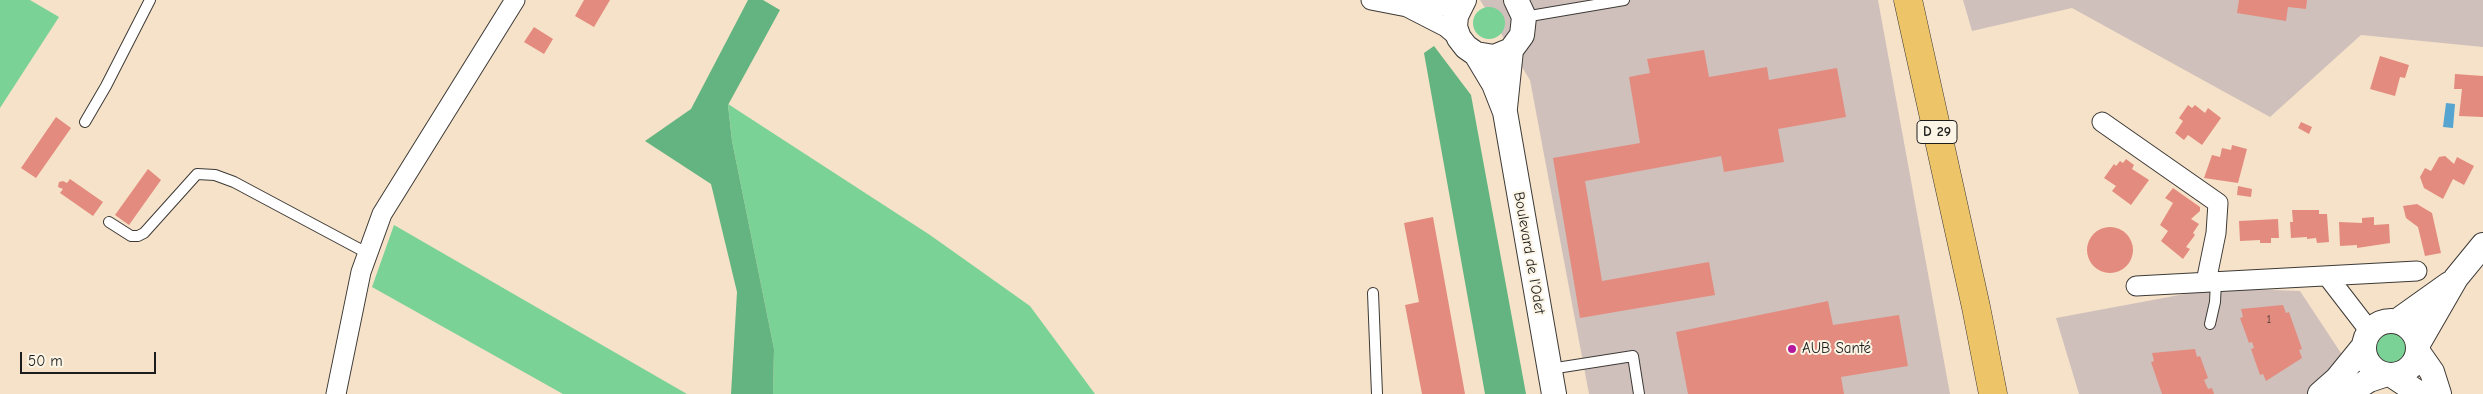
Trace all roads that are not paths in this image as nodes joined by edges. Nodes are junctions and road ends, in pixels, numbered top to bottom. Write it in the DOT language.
graph roads {
  1 [pos="150,0"];
  2 [pos="515,0"];
  3 [pos="1371,0"];
  4 [pos="1624,0"];
  5 [pos="1908,0"];
  6 [pos="1462,3"];
  7 [pos="1564,5"];
  8 [pos="1407,7"];
  9 [pos="1520,9"];
  10 [pos="1459,38"];
  11 [pos="1511,50"];
  12 [pos="1476,54"];
  13 [pos="1505,112"];
  14 [pos="85,122"];
  15 [pos="2102,122"];
  16 [pos="109,222"];
  17 [pos="2483,246"];
  18 [pos="367,253"];
  19 [pos="2417,271"];
  20 [pos="2328,277"];
  21 [pos="2456,278"];
  22 [pos="2211,281"];
  23 [pos="2136,286"];
  24 [pos="1373,294"];
  25 [pos="2397,321"];
  26 [pos="2210,324"];
  27 [pos="2367,338"];
  28 [pos="2418,348"];
  29 [pos="1550,369"];
  30 [pos="2388,375"];
  31 [pos="336,394"];
  32 [pos="1377,394"];
  33 [pos="1554,394"];
  34 [pos="1639,394"];
  35 [pos="1993,394"];
  36 [pos="2320,394"];
  37 [pos="2348,394"];
  38 [pos="2420,394"];
  39 [pos="2439,394"];
  1 -- 14 [label="lane"];
  2 -- 18 [label="street"];
  3 -- 8 [label="street"];
  4 -- 7 [label="lane"];
  5 -- 35 [label="main road, D 29"];
  6 -- 8 [label="street"];
  6 -- 10 [label="street"];
  7 -- 9 [label="lane"];
  8 -- 10 [label="street"];
  9 -- 11 [label="street, Boulevard de l'Odet"];
  10 -- 12 [label="street, Boulevard de l'Odet"];
  11 -- 12 [label="street"];
  11 -- 13 [label="street, Boulevard de l'Odet"];
  12 -- 13 [label="street, Boulevard de l'Odet"];
  13 -- 29 [label="street, Boulevard de l'Odet"];
  15 -- 22 [label="street"];
  16 -- 18 [label="lane"];
  17 -- 21 [label="street"];
  18 -- 31 [label="street"];
  19 -- 20 [label="street"];
  20 -- 22 [label="street"];
  20 -- 27 [label="street"];
  21 -- 25 [label="street"];
  21 -- 28 [label="street"];
  22 -- 23 [label="street"];
  22 -- 26 [label="lane"];
  24 -- 32 [label="lane"];
  25 -- 27 [label="street"];
  25 -- 28 [label="street"];
  27 -- 30 [label="street"];
  27 -- 36 [label="street"];
  28 -- 30 [label="street"];
  28 -- 39 [label="street"];
  29 -- 33 [label="street, Boulevard de l'Odet"];
  29 -- 34 [label="lane"];
  30 -- 37 [label="street"];
  30 -- 38 [label="street"];
}
